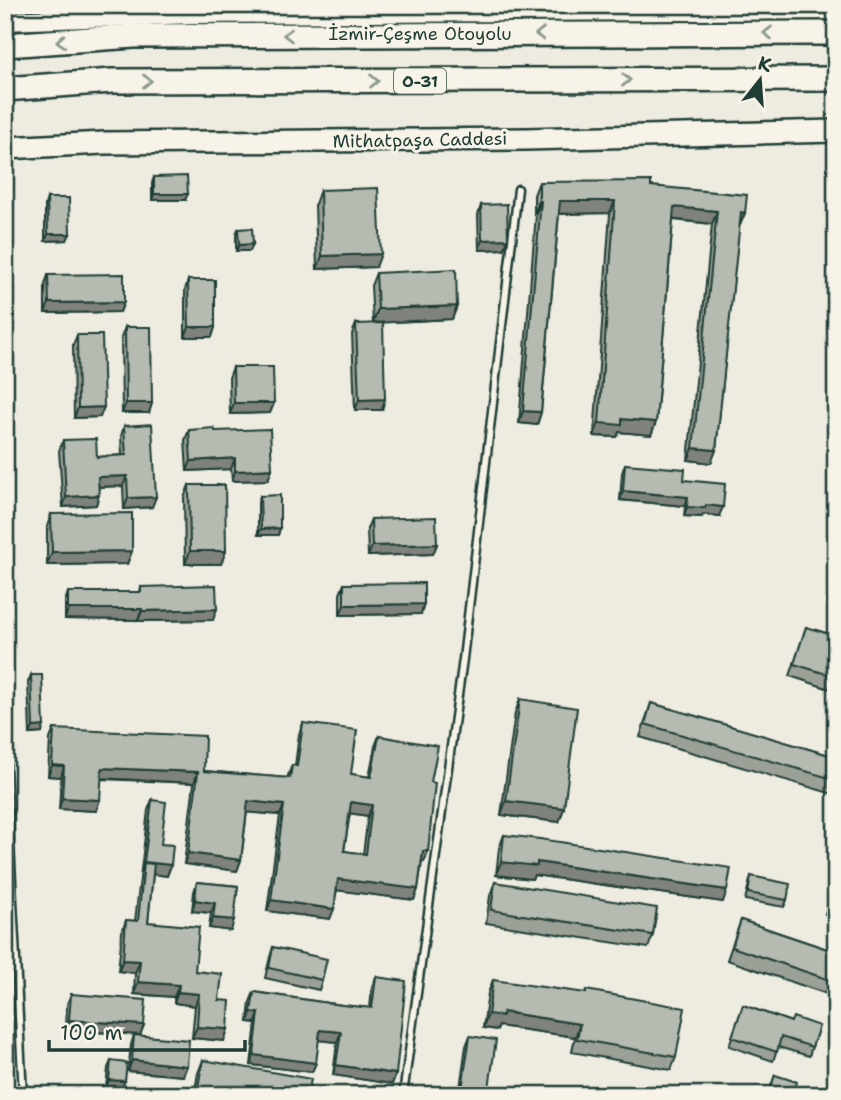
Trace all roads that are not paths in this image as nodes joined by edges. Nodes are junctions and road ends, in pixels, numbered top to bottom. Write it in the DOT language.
graph roads {
  1 [pos="836,10"];
  2 [pos="5,20"];
  3 [pos="836,33"];
  4 [pos="5,45"];
  5 [pos="836,79"];
  6 [pos="5,89"];
  7 [pos="836,131"];
  8 [pos="5,148"];
  9 [pos="518,189"];
  10 [pos="5,745"];
  11 [pos="23,1095"];
  12 [pos="403,1095"];
  1 -- 2 [label="main road"];
  3 -- 4 [label="highway, İzmir-Çeşme Otoyolu, one-way"];
  6 -- 5 [label="highway, O-31, one-way"];
  7 -- 8 [label="main road, Mithatpaşa Caddesi"];
  9 -- 12 [label="lane"];
  10 -- 11 [label="lane"];
}
